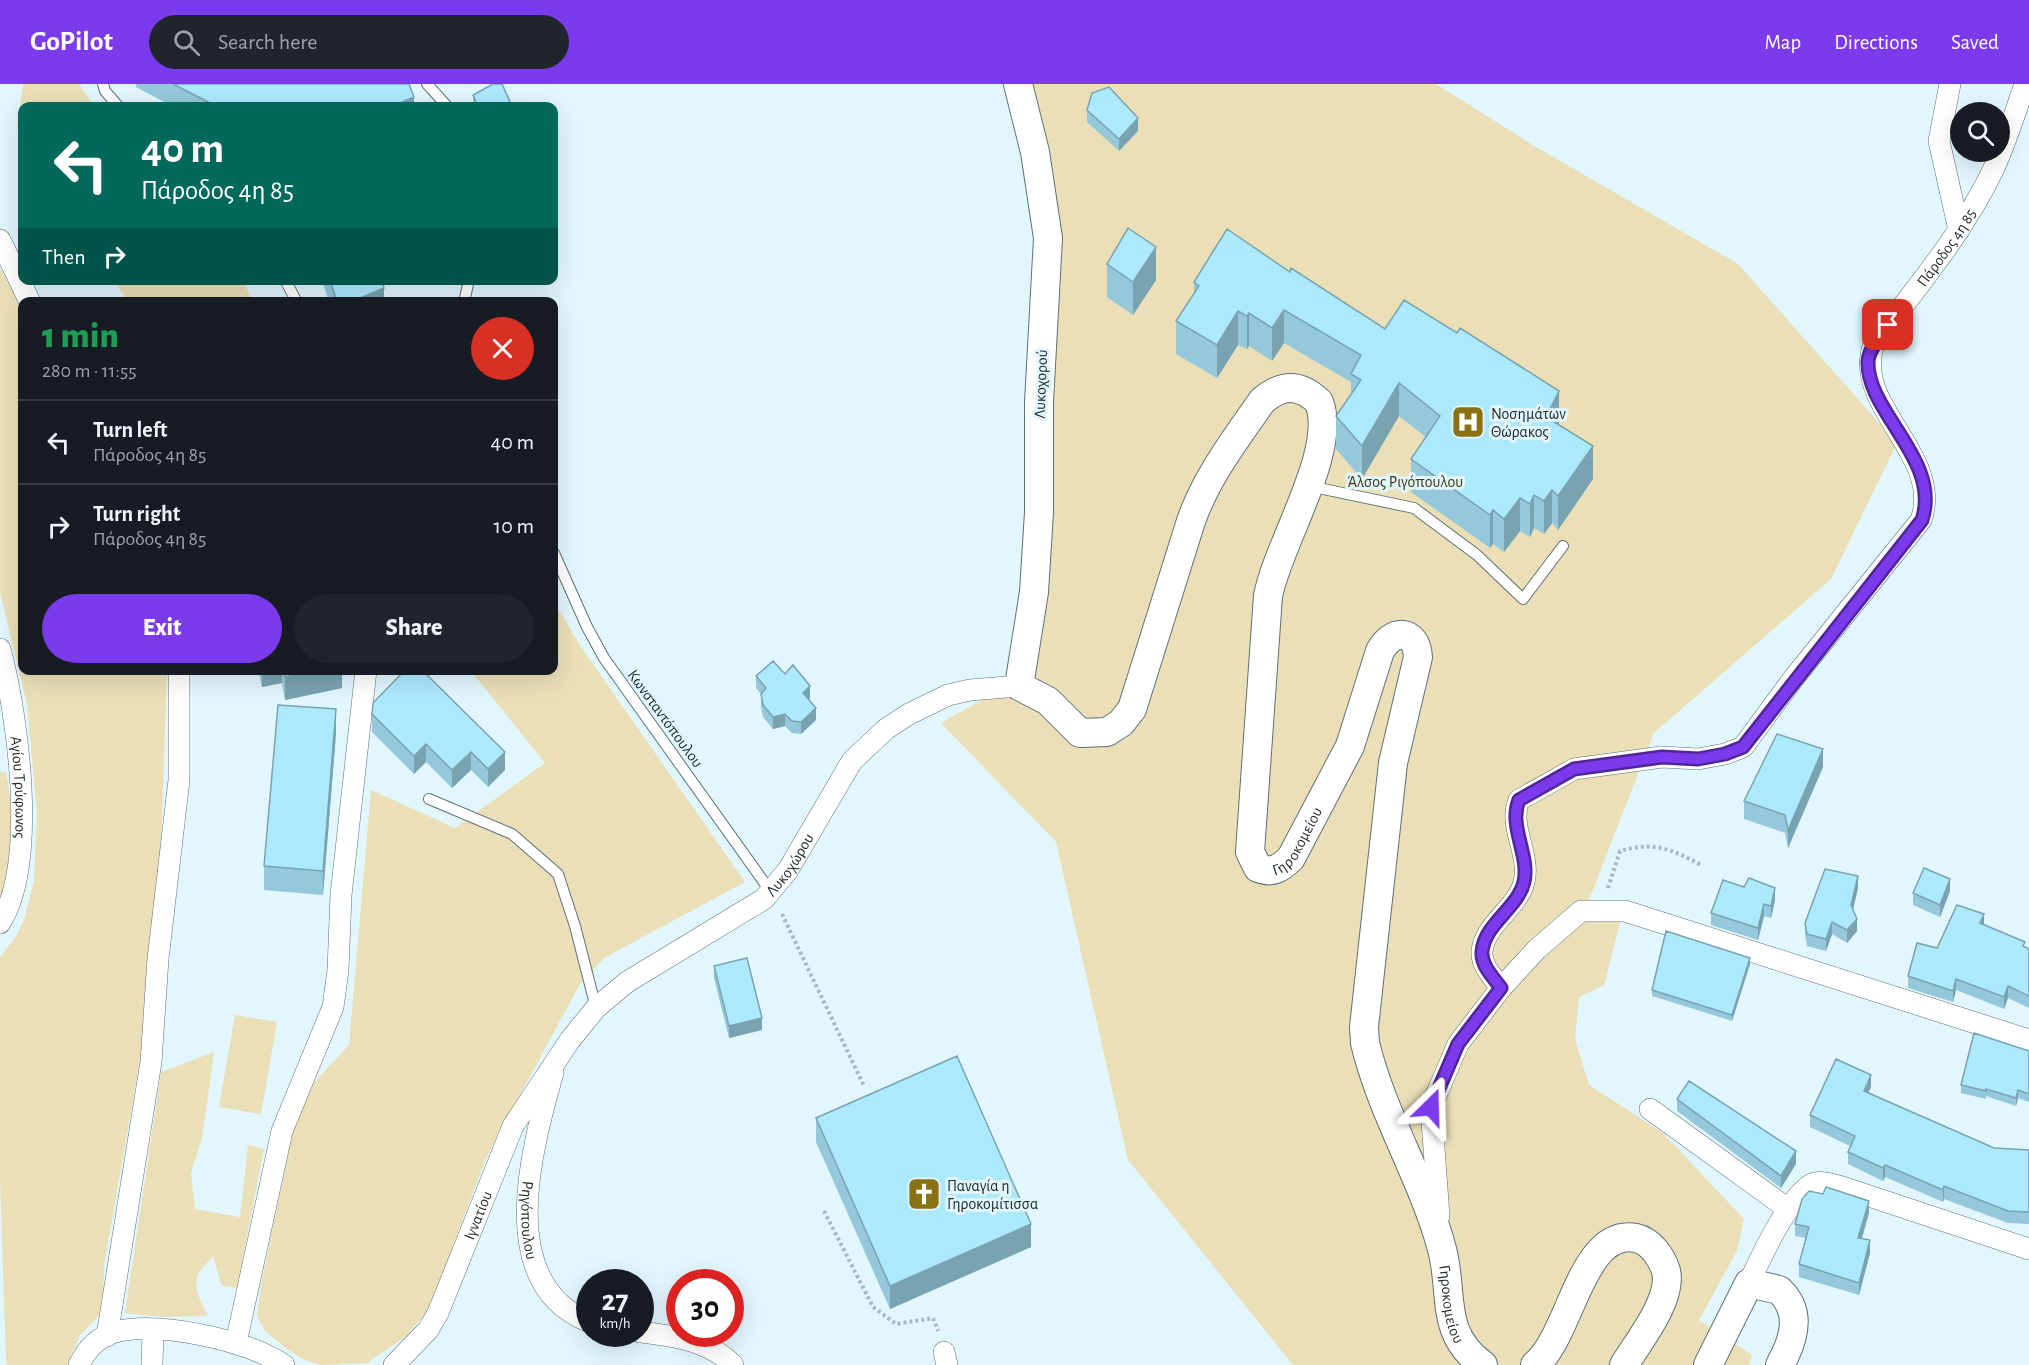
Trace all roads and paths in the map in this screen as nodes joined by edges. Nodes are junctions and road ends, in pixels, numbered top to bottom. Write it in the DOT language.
graph roads {
  1 [pos="103,84"];
  2 [pos="427,84"];
  3 [pos="1018,84"];
  4 [pos="1950,84"];
  5 [pos="2025,84"];
  6 [pos="115,102"];
  7 [pos="443,102"];
  8 [pos="1959,230"];
  9 [pos="0,240"];
  10 [pos="18,277"];
  11 [pos="1309,486"];
  12 [pos="1563,546"];
  13 [pos="558,562"];
  14 [pos="0,649"];
  15 [pos="179,675"];
  16 [pos="365,675"];
  17 [pos="1018,686"];
  18 [pos="429,799"];
  19 [pos="1701,866"];
  20 [pos="771,892"];
  21 [pos="1600,911"];
  22 [pos="0,923"];
  23 [pos="1501,988"];
  24 [pos="596,1008"];
  25 [pos="2029,1040"];
  26 [pos="556,1061"];
  27 [pos="864,1086"];
  28 [pos="1650,1109"];
  29 [pos="1788,1209"];
  30 [pos="824,1211"];
  31 [pos="2029,1249"];
  32 [pos="1442,1250"];
  33 [pos="1749,1283"];
  34 [pos="576,1315"];
  35 [pos="153,1331"];
  36 [pos="654,1335"];
  37 [pos="107,1336"];
  38 [pos="236,1343"];
  39 [pos="945,1359"];
  40 [pos="79,1365"];
  41 [pos="152,1365"];
  42 [pos="284,1365"];
  43 [pos="394,1365"];
  44 [pos="733,1365"];
  45 [pos="1483,1365"];
  46 [pos="1535,1365"];
  47 [pos="1624,1365"];
  48 [pos="1708,1365"];
  49 [pos="1780,1365"];
  1 -- 6 [label="lane"];
  2 -- 7 [label="lane"];
  3 -- 17 [label="street, Λυκοχορού"];
  4 -- 8 [label="street"];
  5 -- 8 [label="street, Πάροδος 4η 85"];
  8 -- 23 [label="street, Πάροδος 4η 85"];
  9 -- 10 [label="street"];
  11 -- 12 [label="lane"];
  11 -- 17 [label="street, Γηροκομείου"];
  11 -- 32 [label="street, Γηροκομείου"];
  13 -- 20 [label="lane, Κωνσταντόπουλου"];
  14 -- 22 [label="street, Αγίου Τρύφωνος"];
  15 -- 37 [label="street"];
  16 -- 38 [label="street"];
  17 -- 20 [label="street, Λυκοχώρου"];
  18 -- 24 [label="lane"];
  19 -- 21 [label="path"];
  20 -- 24 [label="street, Λυκοχώρου"];
  20 -- 27 [label="path"];
  21 -- 23 [label="street"];
  21 -- 25 [label="street"];
  23 -- 32 [label="street"];
  24 -- 26 [label="street, Λυκοχώρου"];
  26 -- 34 [label="street, Ρηγόπουλου"];
  26 -- 43 [label="street, Ιγνατίου"];
  28 -- 29 [label="street"];
  29 -- 31 [label="street"];
  29 -- 33 [label="street"];
  30 -- 39 [label="path"];
  32 -- 45 [label="street, Γηροκομείου"];
  33 -- 48 [label="street"];
  33 -- 49 [label="street"];
  35 -- 37 [label="street"];
  35 -- 38 [label="street"];
  35 -- 41 [label="street"];
  36 -- 44 [label="street"];
  37 -- 40 [label="street"];
  38 -- 42 [label="street"];
  46 -- 47 [label="street"];
}
